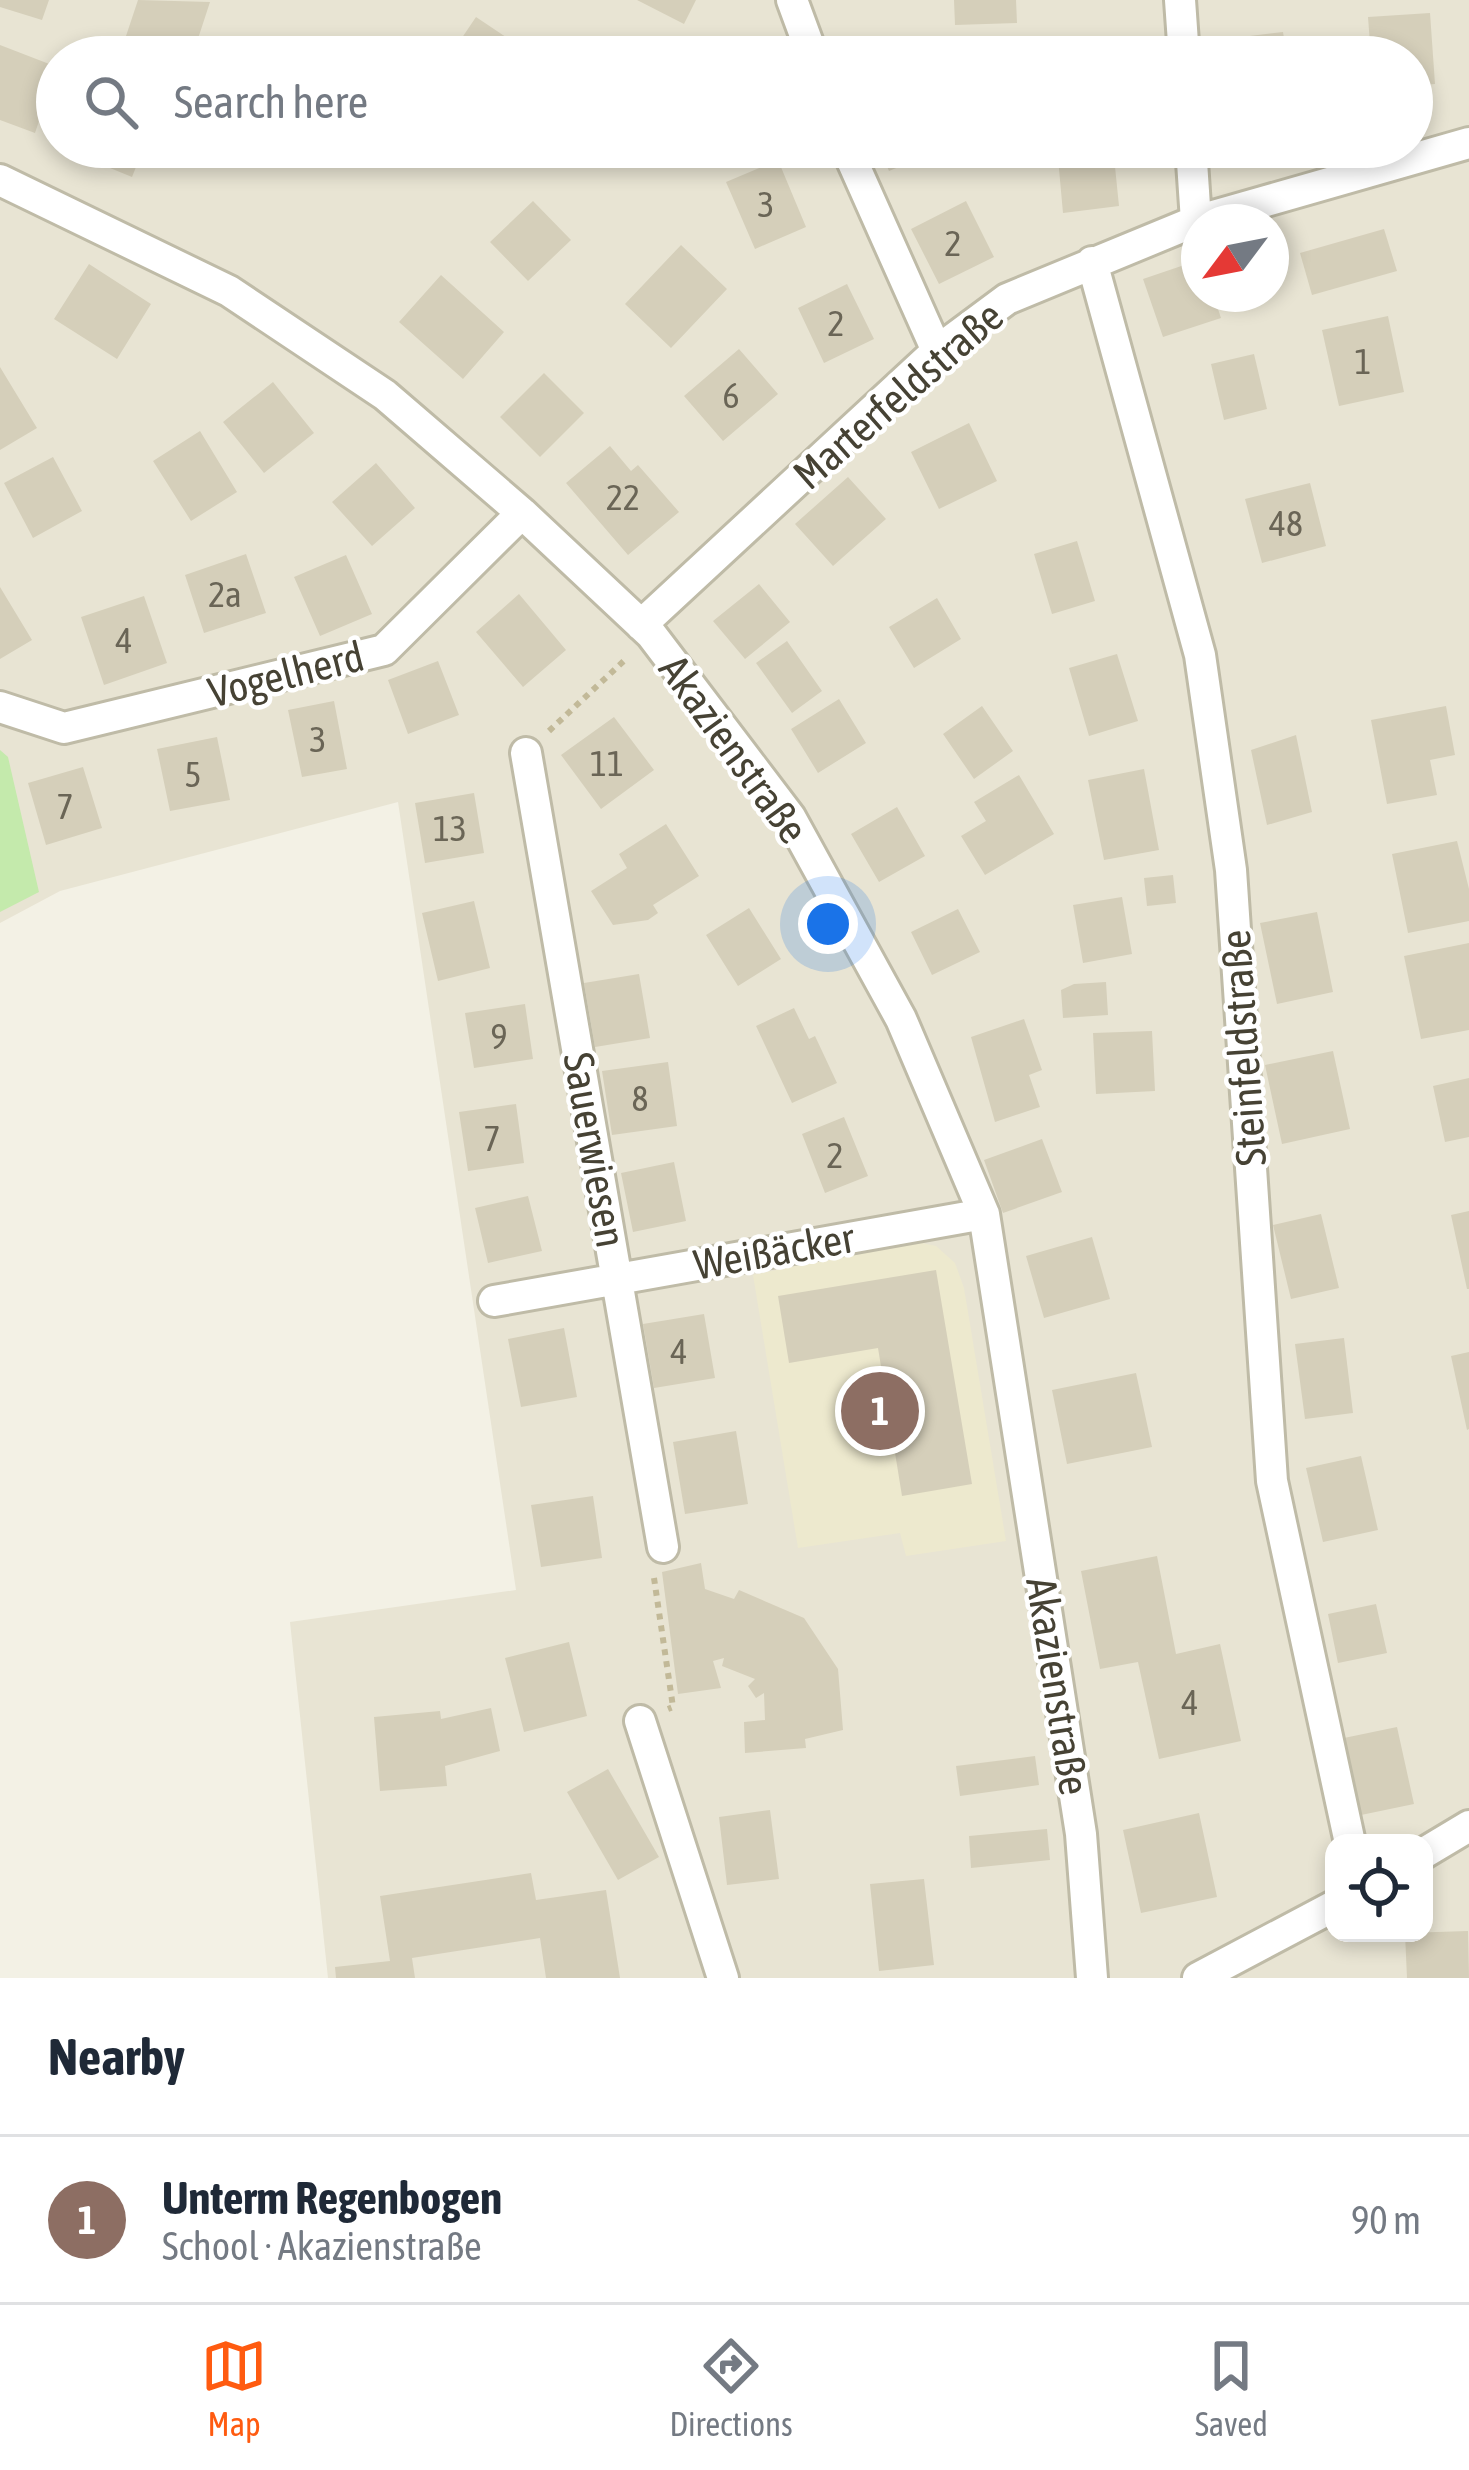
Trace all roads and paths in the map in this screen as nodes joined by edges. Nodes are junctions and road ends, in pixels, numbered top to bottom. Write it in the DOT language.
graph roads {
  1 [pos="792,0"];
  2 [pos="1180,0"];
  3 [pos="805,36"];
  4 [pos="1183,36"];
  5 [pos="1469,143"];
  6 [pos="1433,153"];
  7 [pos="855,168"];
  8 [pos="1192,168"];
  9 [pos="1382,168"];
  10 [pos="0,180"];
  11 [pos="1195,204"];
  12 [pos="1256,204"];
  13 [pos="1181,227"];
  14 [pos="1092,262"];
  15 [pos="938,351"];
  16 [pos="522,513"];
  17 [pos="646,630"];
  18 [pos="0,706"];
  19 [pos="526,753"];
  20 [pos="985,1214"];
  21 [pos="617,1279"];
  22 [pos="494,1301"];
  23 [pos="663,1547"];
  24 [pos="640,1721"];
  25 [pos="1469,1826"];
  26 [pos="1348,1834"];
  27 [pos="1433,1848"];
  28 [pos="1325,1911"];
  29 [pos="723,1978"];
  30 [pos="1092,1978"];
  31 [pos="1198,1978"];
  1 -- 3 [label="street"];
  2 -- 4 [label="street"];
  5 -- 6 [label="street, Marterfeldstraße"];
  7 -- 15 [label="street"];
  8 -- 11 [label="street"];
  9 -- 12 [label="street, Marterfeldstraße"];
  10 -- 16 [label="street, Akazienstraße"];
  13 -- 14 [label="street, Marterfeldstraße"];
  14 -- 15 [label="street, Marterfeldstraße"];
  14 -- 26 [label="street, Steinfeldstraße"];
  15 -- 17 [label="street, Marterfeldstraße"];
  16 -- 17 [label="street, Akazienstraße"];
  16 -- 18 [label="street, Vogelherd"];
  17 -- 19 [label="path"];
  17 -- 20 [label="street, Akazienstraße"];
  19 -- 21 [label="street, Sauerwiesen"];
  20 -- 21 [label="street, Weißäcker"];
  20 -- 30 [label="street, Akazienstraße"];
  21 -- 22 [label="street, Weißäcker"];
  21 -- 23 [label="street, Sauerwiesen"];
  23 -- 24 [label="path"];
  24 -- 29 [label="street"];
  25 -- 27 [label="street"];
  28 -- 31 [label="street"];
}
